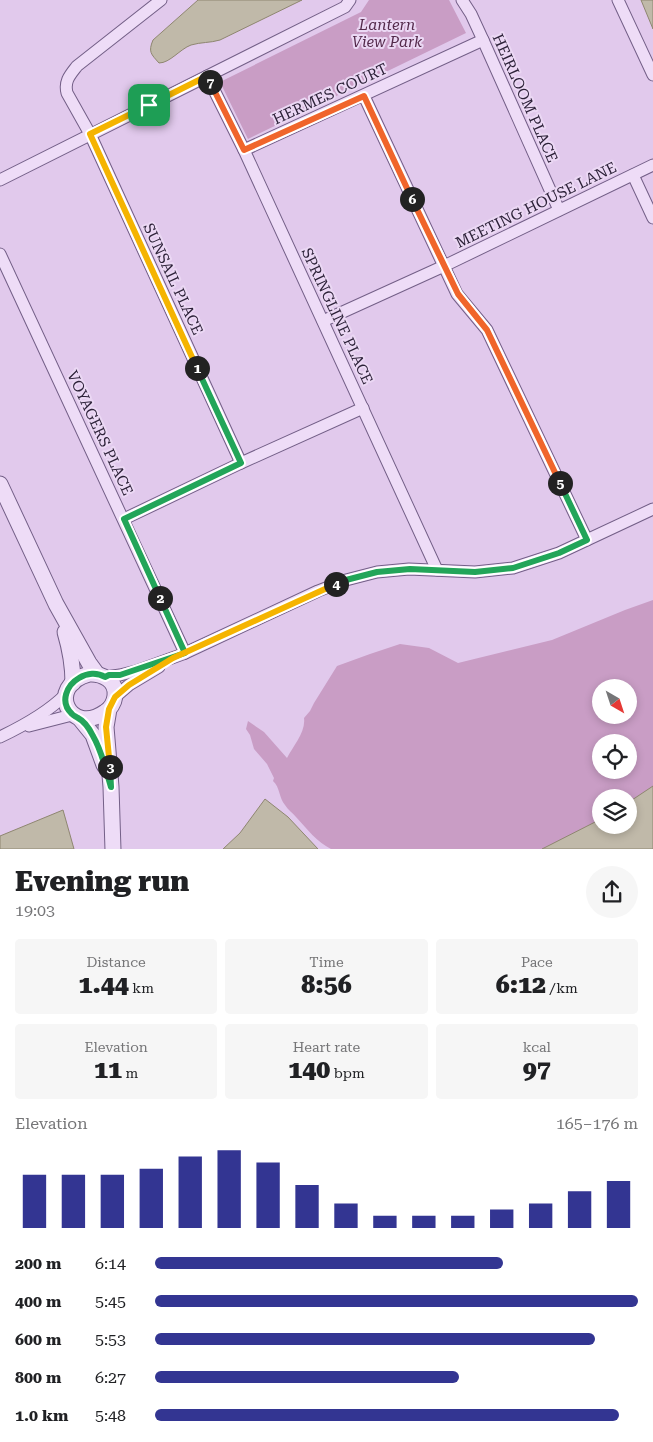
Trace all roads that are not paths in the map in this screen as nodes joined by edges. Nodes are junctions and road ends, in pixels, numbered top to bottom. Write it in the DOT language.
graph roads {
  1 [pos="161,0"];
  2 [pos="350,0"];
  3 [pos="462,0"];
  4 [pos="618,0"];
  5 [pos="482,40"];
  6 [pos="653,75"];
  7 [pos="207,76"];
  8 [pos="364,96"];
  9 [pos="90,134"];
  10 [pos="244,150"];
  11 [pos="653,165"];
  12 [pos="633,175"];
  13 [pos="0,180"];
  14 [pos="559,210"];
  15 [pos="653,218"];
  16 [pos="0,254"];
  17 [pos="444,266"];
  18 [pos="323,320"];
  19 [pos="363,408"];
  20 [pos="241,463"];
  21 [pos="0,484"];
  22 [pos="653,509"];
  23 [pos="124,519"];
  24 [pos="587,540"];
  25 [pos="437,570"];
  26 [pos="56,604"];
  27 [pos="185,653"];
  28 [pos="173,658"];
  29 [pos="101,675"];
  30 [pos="69,689"];
  31 [pos="112,703"];
  32 [pos="76,717"];
  33 [pos="13,731"];
  34 [pos="0,737"];
  35 [pos="111,787"];
  36 [pos="113,849"];
  1 -- 9 [label="street"];
  2 -- 7 [label="street"];
  3 -- 5 [label="street, HEIRLOOM PLACE"];
  4 -- 6 [label="street"];
  5 -- 8 [label="street, HERMES COURT"];
  5 -- 14 [label="street, HEIRLOOM PLACE"];
  7 -- 9 [label="street"];
  7 -- 10 [label="street, SPRINGLINE PLACE"];
  8 -- 10 [label="street, HERMES COURT"];
  8 -- 17 [label="street"];
  9 -- 13 [label="street"];
  9 -- 20 [label="street, SUNSAIL PLACE"];
  10 -- 18 [label="street, SPRINGLINE PLACE"];
  11 -- 12 [label="street, MEETING HOUSE LANE"];
  12 -- 14 [label="street, MEETING HOUSE LANE"];
  12 -- 15 [label="street"];
  14 -- 17 [label="street, MEETING HOUSE LANE"];
  16 -- 23 [label="street, VOYAGERS PLACE"];
  17 -- 18 [label="street, MEETING HOUSE LANE"];
  17 -- 24 [label="street"];
  18 -- 19 [label="street, SPRINGLINE PLACE"];
  19 -- 20 [label="street"];
  19 -- 25 [label="street, SPRINGLINE PLACE"];
  20 -- 23 [label="street"];
  21 -- 26 [label="street"];
  22 -- 24 [label="street"];
  23 -- 27 [label="street, VOYAGERS PLACE"];
  24 -- 25 [label="street"];
  25 -- 27 [label="street"];
  26 -- 29 [label="street"];
  26 -- 30 [label="street"];
  27 -- 28 [label="street"];
  28 -- 29 [label="street"];
  28 -- 31 [label="street"];
  29 -- 30 [label="street"];
  29 -- 31 [label="street"];
  30 -- 32 [label="street"];
  30 -- 33 [label="street"];
  31 -- 32 [label="street"];
  31 -- 35 [label="street"];
  32 -- 33 [label="street"];
  32 -- 35 [label="street"];
  33 -- 34 [label="street"];
  35 -- 36 [label="street"];
}
